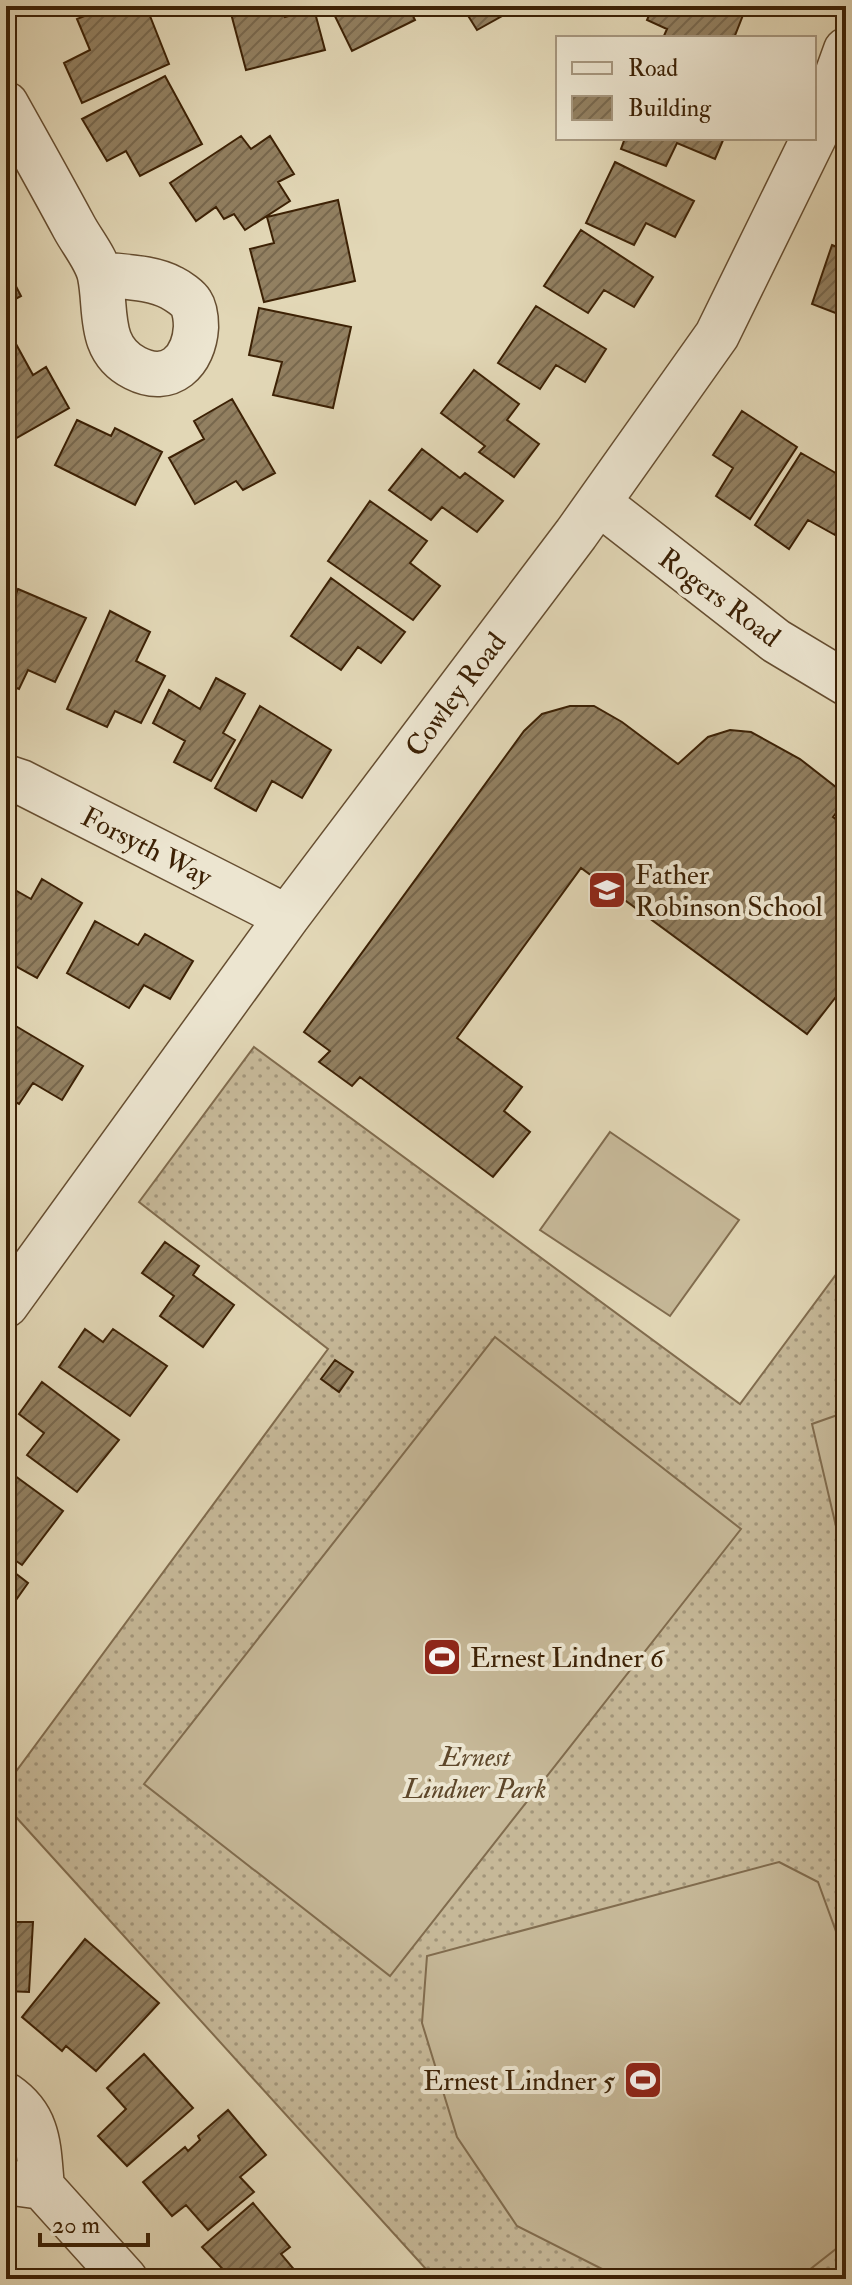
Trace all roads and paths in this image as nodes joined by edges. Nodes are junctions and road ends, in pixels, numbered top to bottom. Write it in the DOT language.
graph roads {
  1 [pos="846,50"];
  2 [pos="6,104"];
  3 [pos="831,139"];
  4 [pos="100,274"];
  5 [pos="599,503"];
  6 [pos="846,683"];
  7 [pos="6,777"];
  8 [pos="287,917"];
  9 [pos="6,1305"];
  10 [pos="6,2095"];
  11 [pos="24,2184"];
  12 [pos="125,2279"];
  1 -- 3 [label="street, Cowley Road"];
  2 -- 4 [label="street"];
  3 -- 5 [label="street, Cowley Road"];
  5 -- 6 [label="street, Rogers Road"];
  5 -- 8 [label="street, Cowley Road"];
  7 -- 8 [label="street, Forsyth Way"];
  8 -- 9 [label="street, Cowley Road"];
  10 -- 11 [label="street"];
  11 -- 12 [label="street"];
}
